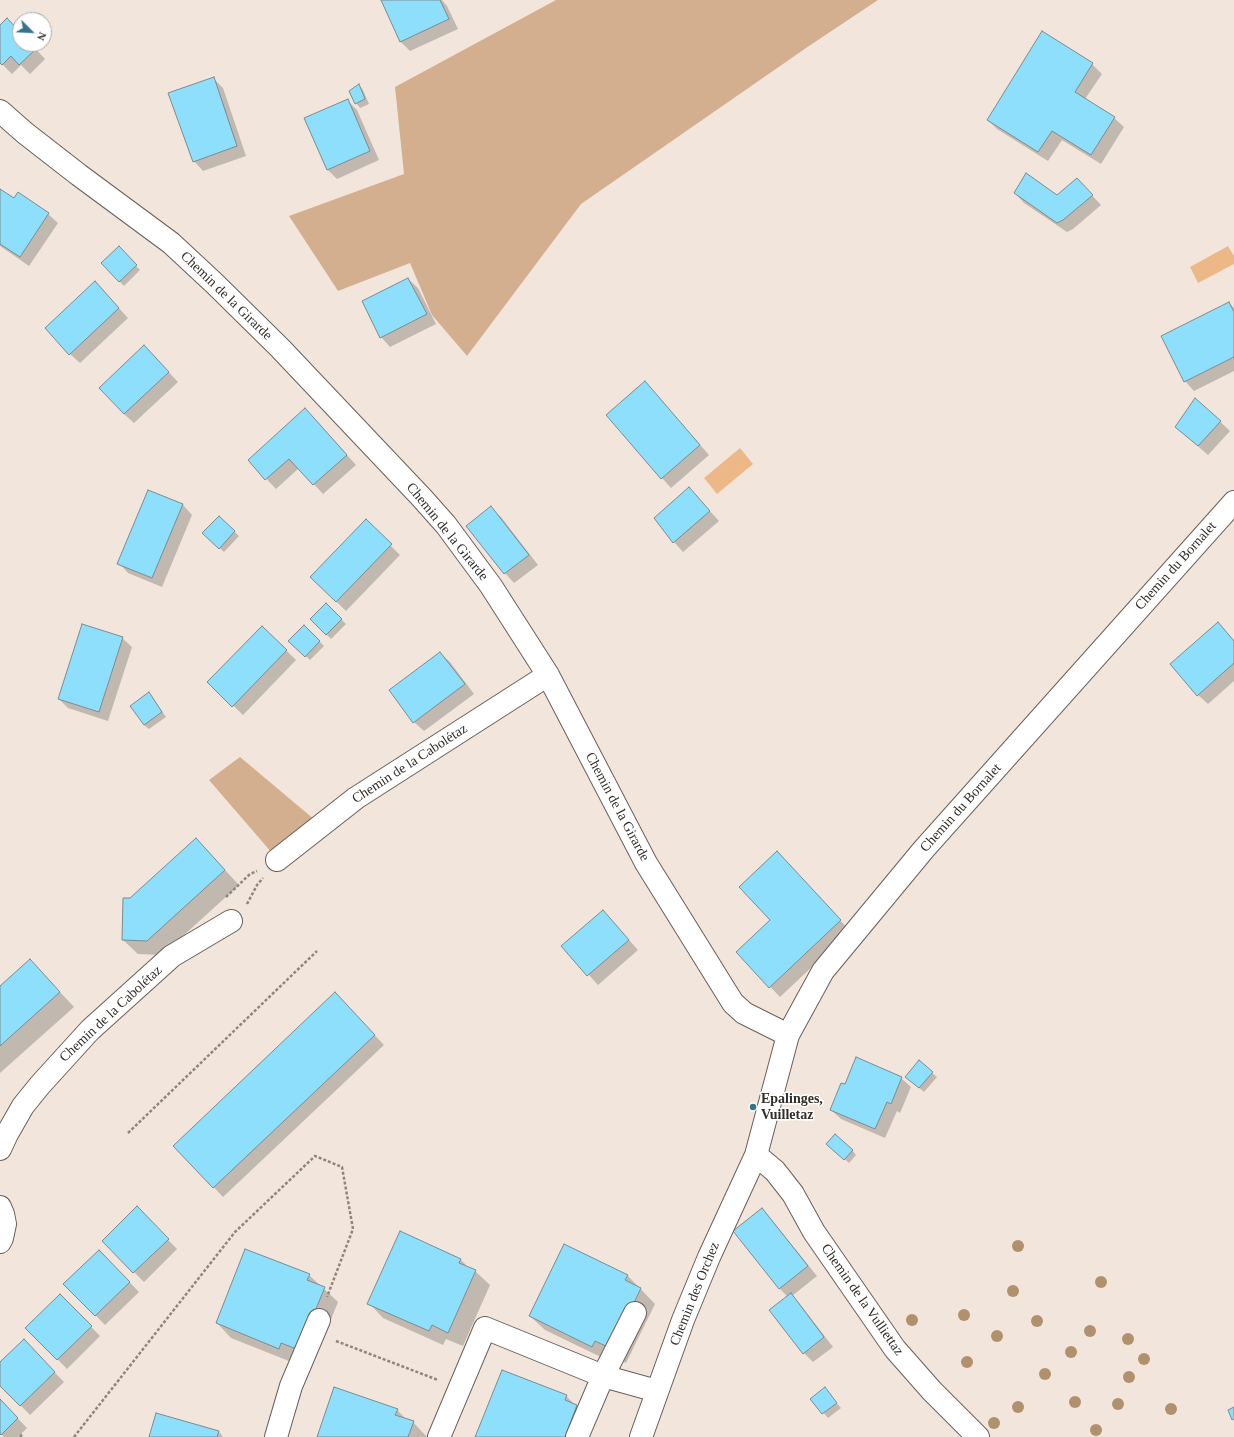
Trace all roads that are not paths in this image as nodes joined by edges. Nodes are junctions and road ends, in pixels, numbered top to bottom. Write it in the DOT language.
graph roads {
  1 [pos="0,111"];
  2 [pos="1234,502"];
  3 [pos="542,679"];
  4 [pos="277,860"];
  5 [pos="231,921"];
  6 [pos="788,1036"];
  7 [pos="0,1149"];
  8 [pos="756,1155"];
  9 [pos="0,1207"];
  10 [pos="0,1242"];
  11 [pos="635,1313"];
  12 [pos="316,1326"];
  13 [pos="603,1376"];
  14 [pos="657,1391"];
  15 [pos="276,1437"];
  16 [pos="439,1437"];
  17 [pos="577,1437"];
  18 [pos="641,1437"];
  19 [pos="978,1437"];
  1 -- 3 [label="street, Chemin de la Girarde"];
  2 -- 6 [label="street, Chemin du Bornalet"];
  3 -- 4 [label="street, Chemin de la Cabolétaz"];
  3 -- 6 [label="street, Chemin de la Girarde"];
  5 -- 7 [label="street, Chemin de la Cabolétaz"];
  6 -- 8 [label="street, Chemin du Bornalet"];
  8 -- 14 [label="street, Chemin des Orchez"];
  8 -- 19 [label="street, Chemin de la Vulliettaz"];
  9 -- 10 [label="street"];
  11 -- 13 [label="street"];
  12 -- 15 [label="street"];
  13 -- 14 [label="street"];
  13 -- 16 [label="street"];
  13 -- 17 [label="street"];
  14 -- 18 [label="street, Chemin des Orchez"];
}
